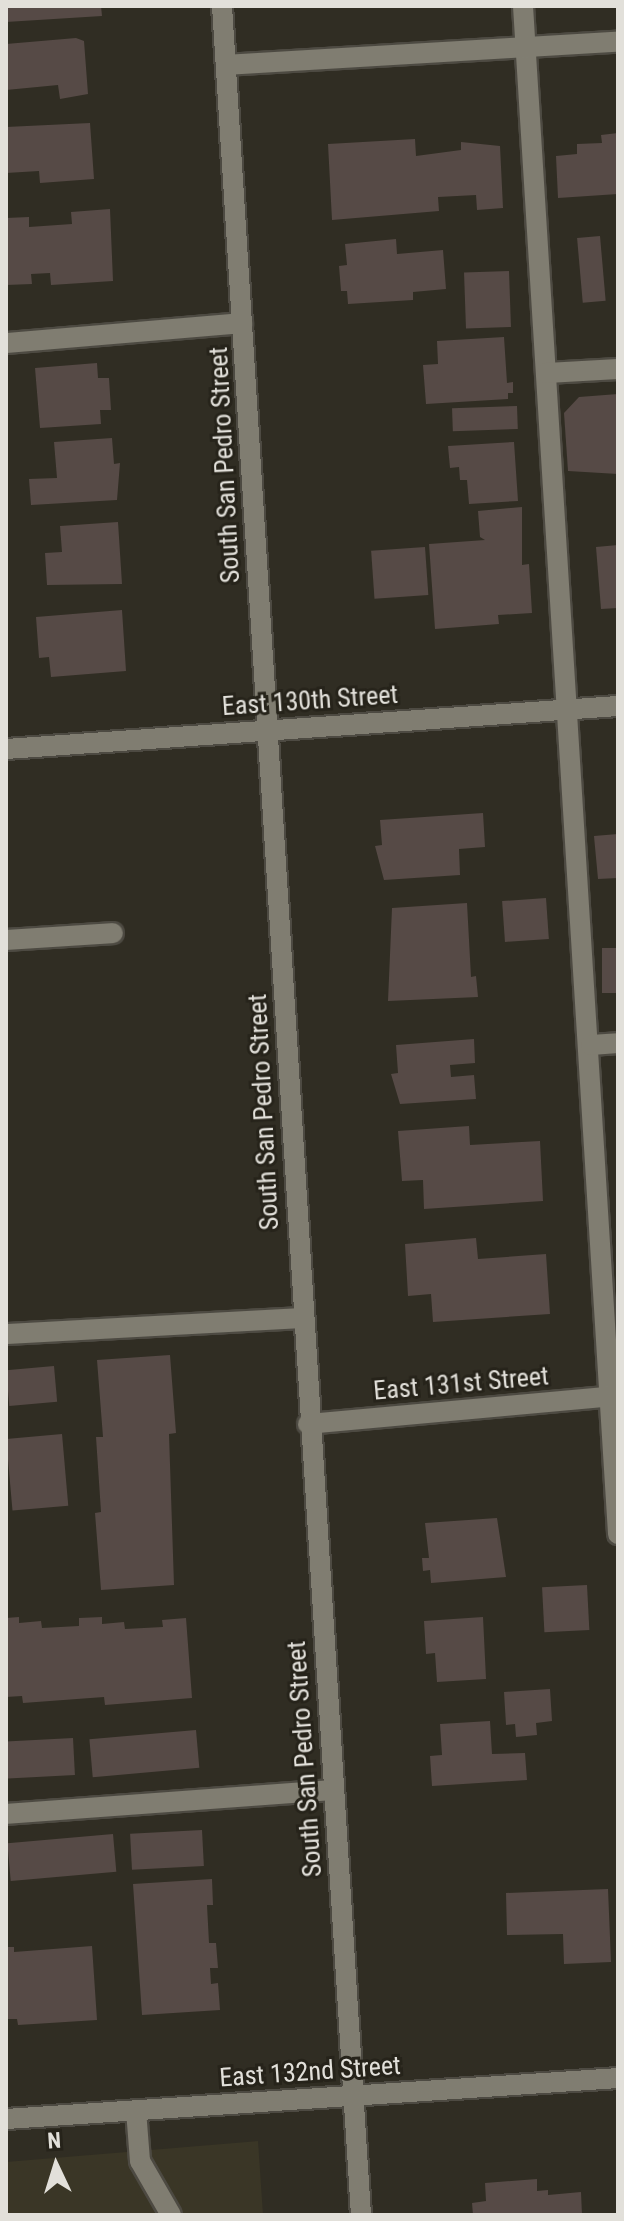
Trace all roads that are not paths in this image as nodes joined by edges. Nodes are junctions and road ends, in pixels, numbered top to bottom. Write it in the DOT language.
graph roads {
  1 [pos="222,6"];
  2 [pos="523,6"];
  3 [pos="618,42"];
  4 [pos="526,48"];
  5 [pos="226,65"];
  6 [pos="242,323"];
  7 [pos="6,343"];
  8 [pos="618,369"];
  9 [pos="547,373"];
  10 [pos="618,706"];
  11 [pos="569,710"];
  12 [pos="267,729"];
  13 [pos="6,749"];
  14 [pos="113,933"];
  15 [pos="6,940"];
  16 [pos="618,1043"];
  17 [pos="591,1045"];
  18 [pos="302,1318"];
  19 [pos="6,1334"];
  20 [pos="613,1396"];
  21 [pos="308,1424"];
  22 [pos="618,1534"];
  23 [pos="333,1790"];
  24 [pos="6,1814"];
  25 [pos="618,2078"];
  26 [pos="354,2095"];
  27 [pos="136,2110"];
  28 [pos="6,2119"];
  29 [pos="171,2215"];
  30 [pos="361,2215"];
  1 -- 5 [label="street, South San Pedro Street"];
  2 -- 4 [label="street"];
  3 -- 4 [label="street"];
  4 -- 5 [label="street"];
  4 -- 9 [label="street"];
  5 -- 6 [label="street, South San Pedro Street"];
  6 -- 7 [label="street"];
  6 -- 12 [label="street, South San Pedro Street"];
  8 -- 9 [label="street"];
  9 -- 11 [label="street"];
  10 -- 11 [label="street, East 130th Street"];
  11 -- 12 [label="street, East 130th Street"];
  11 -- 17 [label="street"];
  12 -- 13 [label="street, East 130th Street"];
  12 -- 18 [label="street, South San Pedro Street"];
  14 -- 15 [label="street"];
  16 -- 17 [label="street"];
  17 -- 20 [label="street"];
  18 -- 19 [label="street"];
  18 -- 21 [label="street, South San Pedro Street"];
  20 -- 21 [label="street, East 131st Street"];
  20 -- 22 [label="street"];
  21 -- 23 [label="street, South San Pedro Street"];
  23 -- 24 [label="street"];
  23 -- 26 [label="street, South San Pedro Street"];
  25 -- 26 [label="street, East 132nd Street"];
  26 -- 27 [label="street, East 132nd Street"];
  26 -- 30 [label="street, South San Pedro Street"];
  27 -- 28 [label="street, East 132nd Street"];
  27 -- 29 [label="street"];
}
